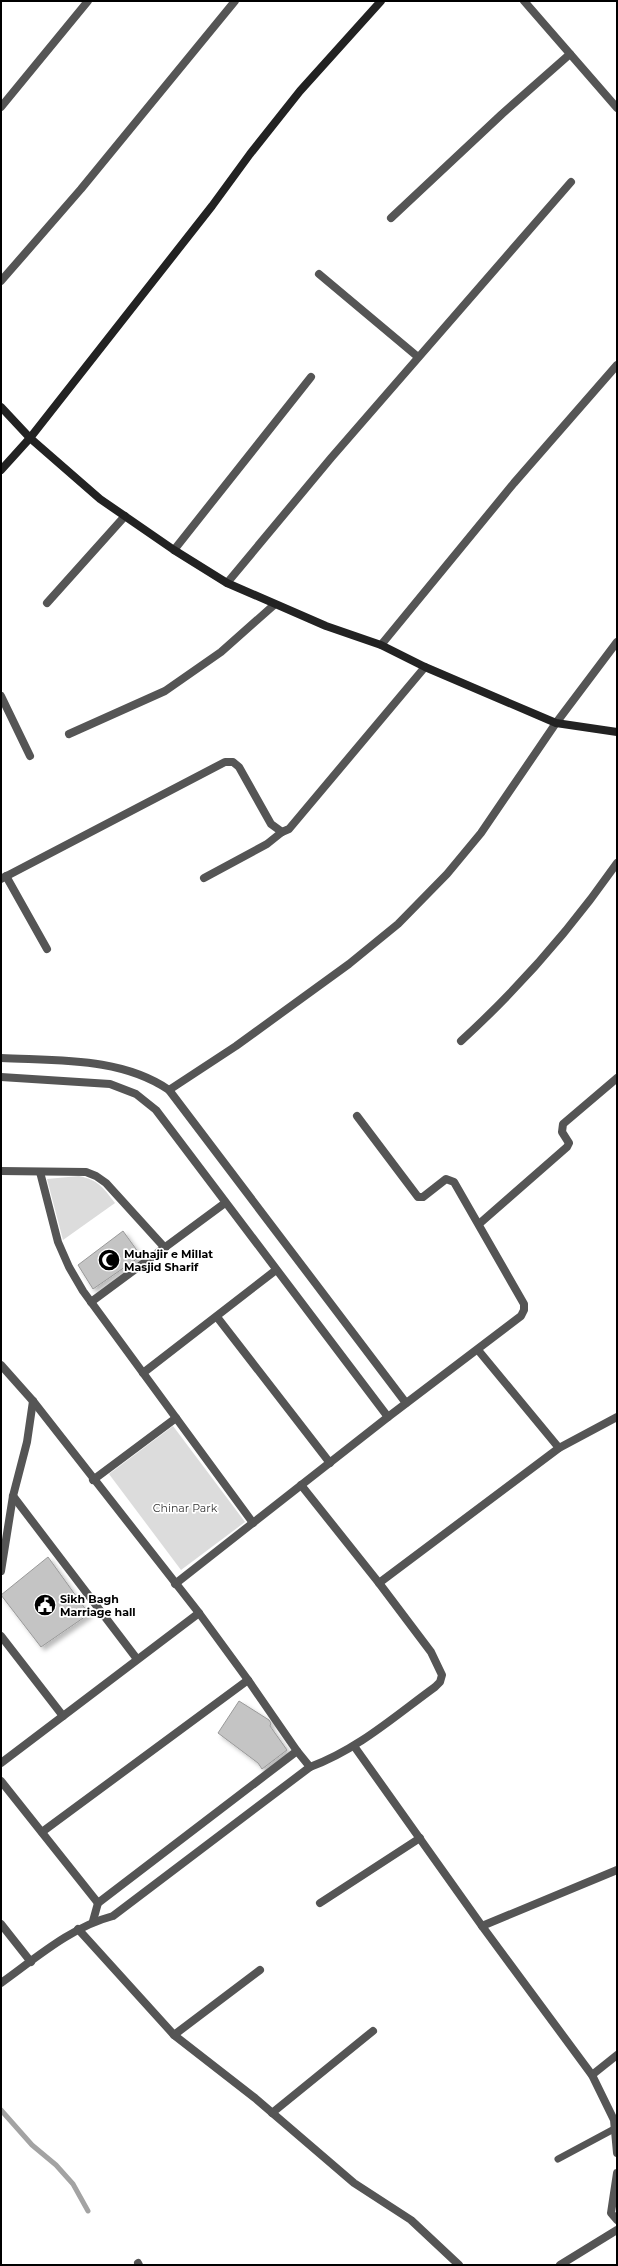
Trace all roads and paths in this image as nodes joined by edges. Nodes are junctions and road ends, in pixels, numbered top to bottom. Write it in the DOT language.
graph roads {
  1 [pos="88,1"];
  2 [pos="234,1"];
  3 [pos="381,1"];
  4 [pos="524,1"];
  5 [pos="570,54"];
  6 [pos="1,107"];
  7 [pos="617,108"];
  8 [pos="570,182"];
  9 [pos="391,218"];
  10 [pos="319,274"];
  11 [pos="1,281"];
  12 [pos="418,357"];
  13 [pos="617,365"];
  14 [pos="311,378"];
  15 [pos="1,407"];
  16 [pos="30,438"];
  17 [pos="1,470"];
  18 [pos="125,516"];
  19 [pos="174,550"];
  20 [pos="227,583"];
  21 [pos="47,603"];
  22 [pos="274,605"];
  23 [pos="617,642"];
  24 [pos="381,645"];
  25 [pos="425,667"];
  26 [pos="1,696"];
  27 [pos="556,723"];
  28 [pos="617,732"];
  29 [pos="70,734"];
  30 [pos="30,756"];
  31 [pos="282,832"];
  32 [pos="617,863"];
  33 [pos="3,877"];
  34 [pos="204,878"];
  35 [pos="47,950"];
  36 [pos="461,1041"];
  37 [pos="1,1058"];
  38 [pos="1,1077"];
  39 [pos="617,1078"];
  40 [pos="169,1090"];
  41 [pos="357,1116"];
  42 [pos="1,1171"];
  43 [pos="40,1172"];
  44 [pos="225,1203"];
  45 [pos="479,1224"];
  46 [pos="165,1248"];
  47 [pos="276,1270"];
  48 [pos="91,1302"];
  49 [pos="217,1317"];
  50 [pos="478,1350"];
  51 [pos="1,1364"];
  52 [pos="143,1373"];
  53 [pos="33,1401"];
  54 [pos="406,1403"];
  55 [pos="388,1417"];
  56 [pos="617,1417"];
  57 [pos="176,1418"];
  58 [pos="559,1448"];
  59 [pos="330,1462"];
  60 [pos="93,1480"];
  61 [pos="301,1485"];
  62 [pos="13,1496"];
  63 [pos="253,1522"];
  64 [pos="1,1571"];
  65 [pos="379,1583"];
  66 [pos="175,1584"];
  67 [pos="199,1613"];
  68 [pos="1,1636"];
  69 [pos="137,1659"];
  70 [pos="248,1680"];
  71 [pos="63,1716"];
  72 [pos="354,1746"];
  73 [pos="297,1751"];
  74 [pos="1,1763"];
  75 [pos="310,1767"];
  76 [pos="1,1781"];
  77 [pos="42,1832"];
  78 [pos="420,1838"];
  79 [pos="617,1870"];
  80 [pos="98,1903"];
  81 [pos="320,1903"];
  82 [pos="93,1921"];
  83 [pos="1,1924"];
  84 [pos="482,1926"];
  85 [pos="78,1929"];
  86 [pos="31,1962"];
  87 [pos="260,1970"];
  88 [pos="1,1983"];
  89 [pos="373,2031"];
  90 [pos="174,2035"];
  91 [pos="617,2055"];
  92 [pos="592,2075"];
  93 [pos="272,2112"];
  94 [pos="614,2129"];
  95 [pos="617,2153"];
  96 [pos="558,2159"];
  97 [pos="617,2173"];
  98 [pos="617,2220"];
  99 [pos="617,2230"];
  100 [pos="459,2265"];
  101 [pos="560,2265"];
  1 -- 6 [label="street"];
  2 -- 11 [label="street"];
  3 -- 16 [label="street"];
  4 -- 5 [label="street"];
  5 -- 7 [label="street"];
  5 -- 9 [label="street"];
  8 -- 12 [label="street"];
  10 -- 12 [label="street"];
  12 -- 20 [label="street"];
  13 -- 24 [label="street"];
  14 -- 19 [label="street"];
  15 -- 16 [label="street"];
  16 -- 17 [label="street"];
  16 -- 18 [label="street"];
  18 -- 19 [label="street"];
  18 -- 21 [label="street"];
  19 -- 20 [label="street"];
  20 -- 22 [label="street"];
  22 -- 24 [label="street"];
  22 -- 29 [label="street"];
  23 -- 27 [label="street"];
  24 -- 25 [label="street"];
  25 -- 27 [label="street"];
  25 -- 31 [label="street"];
  26 -- 30 [label="street"];
  27 -- 28 [label="street"];
  27 -- 40 [label="street"];
  31 -- 33 [label="street"];
  31 -- 34 [label="street"];
  32 -- 36 [label="street"];
  33 -- 35 [label="street"];
  37 -- 40 [label="street"];
  38 -- 44 [label="street"];
  39 -- 45 [label="street"];
  40 -- 54 [label="street"];
  41 -- 45 [label="street"];
  42 -- 43 [label="street"];
  43 -- 46 [label="street"];
  43 -- 48 [label="street"];
  44 -- 46 [label="street"];
  44 -- 47 [label="street"];
  45 -- 50 [label="street"];
  46 -- 48 [label="street"];
  47 -- 49 [label="street"];
  47 -- 55 [label="street"];
  48 -- 52 [label="street"];
  49 -- 52 [label="street"];
  49 -- 59 [label="street"];
  50 -- 54 [label="street"];
  50 -- 58 [label="street"];
  51 -- 53 [label="street"];
  52 -- 57 [label="street"];
  53 -- 60 [label="street"];
  53 -- 62 [label="street"];
  54 -- 55 [label="street"];
  55 -- 59 [label="street"];
  56 -- 58 [label="street"];
  57 -- 60 [label="street"];
  57 -- 63 [label="street"];
  58 -- 65 [label="street"];
  59 -- 61 [label="street"];
  60 -- 66 [label="street"];
  61 -- 63 [label="street"];
  61 -- 65 [label="street"];
  62 -- 64 [label="street"];
  62 -- 69 [label="street"];
  63 -- 66 [label="street"];
  65 -- 72 [label="street"];
  66 -- 67 [label="street"];
  67 -- 69 [label="street"];
  67 -- 70 [label="street"];
  68 -- 71 [label="street"];
  69 -- 71 [label="street"];
  70 -- 73 [label="street"];
  70 -- 77 [label="street"];
  71 -- 74 [label="street"];
  72 -- 75 [label="street"];
  72 -- 78 [label="street"];
  73 -- 75 [label="street"];
  73 -- 80 [label="street"];
  75 -- 82 [label="street"];
  76 -- 77 [label="street"];
  77 -- 80 [label="street"];
  78 -- 81 [label="street"];
  78 -- 84 [label="street"];
  79 -- 84 [label="street"];
  80 -- 82 [label="street"];
  82 -- 85 [label="street"];
  83 -- 86 [label="street"];
  84 -- 92 [label="street"];
  85 -- 86 [label="street"];
  85 -- 90 [label="street"];
  86 -- 88 [label="street"];
  87 -- 90 [label="street"];
  89 -- 93 [label="street"];
  90 -- 93 [label="street"];
  91 -- 92 [label="street"];
  92 -- 94 [label="street"];
  93 -- 100 [label="street"];
  94 -- 95 [label="street"];
  94 -- 96 [label="lane"];
  97 -- 98 [label="street"];
  99 -- 101 [label="street"];
}
